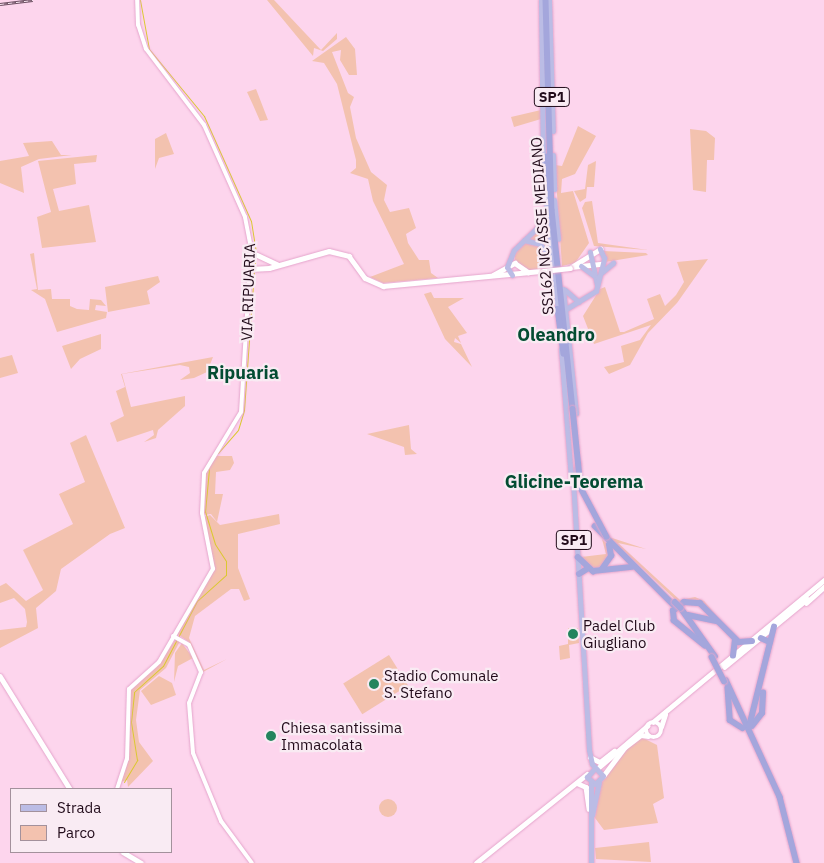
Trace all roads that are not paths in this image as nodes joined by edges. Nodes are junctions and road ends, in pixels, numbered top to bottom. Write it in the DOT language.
graph roads {
  1 [pos="137,0"];
  2 [pos="545,0"];
  3 [pos="546,23"];
  4 [pos="549,140"];
  5 [pos="547,155"];
  6 [pos="546,189"];
  7 [pos="554,193"];
  8 [pos="547,206"];
  9 [pos="524,240"];
  10 [pos="600,249"];
  11 [pos="590,252"];
  12 [pos="254,253"];
  13 [pos="513,253"];
  14 [pos="515,262"];
  15 [pos="552,263"];
  16 [pos="613,263"];
  17 [pos="602,264"];
  18 [pos="592,265"];
  19 [pos="581,266"];
  20 [pos="507,267"];
  21 [pos="250,268"];
  22 [pos="570,268"];
  23 [pos="529,272"];
  24 [pos="600,273"];
  25 [pos="512,275"];
  26 [pos="595,277"];
  27 [pos="562,285"];
  28 [pos="597,287"];
  29 [pos="579,302"];
  30 [pos="558,309"];
  31 [pos="566,309"];
  32 [pos="567,364"];
  33 [pos="572,409"];
  34 [pos="606,538"];
  35 [pos="578,557"];
  36 [pos="587,569"];
  37 [pos="602,570"];
  38 [pos="640,572"];
  39 [pos="579,574"];
  40 [pos="824,580"];
  41 [pos="824,585"];
  42 [pos="674,603"];
  43 [pos="681,610"];
  44 [pos="708,619"];
  45 [pos="717,621"];
  46 [pos="774,628"];
  47 [pos="702,636"];
  48 [pos="177,638"];
  49 [pos="734,638"];
  50 [pos="761,638"];
  51 [pos="752,641"];
  52 [pos="770,642"];
  53 [pos="705,646"];
  54 [pos="733,656"];
  55 [pos="714,657"];
  56 [pos="0,676"];
  57 [pos="725,680"];
  58 [pos="762,683"];
  59 [pos="728,688"];
  60 [pos="738,705"];
  61 [pos="755,709"];
  62 [pos="653,722"];
  63 [pos="647,726"];
  64 [pos="661,727"];
  65 [pos="748,727"];
  66 [pos="648,736"];
  67 [pos="620,748"];
  68 [pos="590,757"];
  69 [pos="596,768"];
  70 [pos="588,772"];
  71 [pos="768,773"];
  72 [pos="603,776"];
  73 [pos="581,780"];
  74 [pos="590,782"];
  75 [pos="575,783"];
  76 [pos="599,783"];
  77 [pos="69,788"];
  78 [pos="118,788"];
  79 [pos="589,809"];
  80 [pos="126,853"];
  81 [pos="141,863"];
  82 [pos="252,863"];
  83 [pos="476,863"];
  84 [pos="592,863"];
  85 [pos="796,863"];
  1 -- 12 [label="street, VIA RIPUARIA"];
  2 -- 3 [label="highway, SS162 NC ASSE MEDIANO"];
  2 -- 6 [label="main road, SP1"];
  2 -- 7 [label="main road, SP1"];
  3 -- 4 [label="highway, SS162 NC ASSE MEDIANO"];
  3 -- 5 [label="highway, SS162 NC ASSE MEDIANO"];
  4 -- 7 [label="highway"];
  4 -- 33 [label="highway, SS162 NC ASSE MEDIANO"];
  5 -- 6 [label="highway"];
  5 -- 32 [label="highway, SS162 NC ASSE MEDIANO"];
  6 -- 8 [label="main road, SP1"];
  7 -- 27 [label="main road, SP1"];
  8 -- 9 [label="main road"];
  8 -- 15 [label="main road, SP1"];
  9 -- 13 [label="main road"];
  9 -- 15 [label="main road"];
  10 -- 11 [label="main road"];
  10 -- 17 [label="main road"];
  11 -- 18 [label="main road"];
  11 -- 22 [label="main road"];
  12 -- 20 [label="main road"];
  12 -- 21 [label="street, VIA RIPUARIA"];
  13 -- 14 [label="main road"];
  13 -- 20 [label="main road"];
  14 -- 20 [label="main road"];
  14 -- 23 [label="main road"];
  15 -- 30 [label="main road, SP1"];
  16 -- 24 [label="main road"];
  17 -- 18 [label="main road"];
  17 -- 24 [label="main road"];
  18 -- 19 [label="main road"];
  18 -- 26 [label="main road"];
  19 -- 22 [label="main road"];
  19 -- 26 [label="main road"];
  20 -- 25 [label="main road"];
  21 -- 25 [label="main road"];
  21 -- 48 [label="street, VIA RIPUARIA"];
  22 -- 23 [label="main road, bridge"];
  23 -- 25 [label="main road"];
  24 -- 28 [label="main road"];
  26 -- 28 [label="main road"];
  27 -- 29 [label="main road"];
  27 -- 31 [label="main road, SP1"];
  28 -- 29 [label="main road"];
  29 -- 31 [label="main road"];
  30 -- 32 [label="highway"];
  30 -- 70 [label="main road, SP1"];
  31 -- 35 [label="main road, SP1"];
  32 -- 33 [label="highway, SS162 NC ASSE MEDIANO"];
  33 -- 34 [label="highway, SS162 NC ASSE MEDIANO, bridge"];
  33 -- 34 [label="highway, SS162 NC ASSE MEDIANO, bridge"];
  34 -- 37 [label="highway"];
  34 -- 38 [label="highway, SS162 NC ASSE MEDIANO"];
  34 -- 42 [label="highway, SS162 NC ASSE MEDIANO"];
  35 -- 36 [label="highway"];
  35 -- 39 [label="main road, SP1"];
  36 -- 37 [label="highway"];
  36 -- 39 [label="highway"];
  37 -- 38 [label="highway"];
  38 -- 42 [label="highway, SS162 NC ASSE MEDIANO"];
  39 -- 68 [label="main road, SP1"];
  40 -- 51 [label="main road"];
  41 -- 46 [label="main road"];
  42 -- 43 [label="highway, SS162 NC ASSE MEDIANO, bridge"];
  43 -- 44 [label="highway"];
  43 -- 47 [label="highway, SS162 NC ASSE MEDIANO"];
  43 -- 53 [label="highway, SS162 NC ASSE MEDIANO"];
  44 -- 45 [label="highway"];
  44 -- 47 [label="highway"];
  45 -- 49 [label="highway"];
  45 -- 53 [label="highway"];
  46 -- 50 [label="main road"];
  46 -- 52 [label="highway"];
  47 -- 55 [label="highway, SS162 NC ASSE MEDIANO"];
  48 -- 78 [label="street, VIA RIPUARIA"];
  48 -- 82 [label="street"];
  49 -- 51 [label="highway"];
  49 -- 54 [label="highway"];
  50 -- 52 [label="highway"];
  50 -- 64 [label="main road"];
  51 -- 54 [label="main road"];
  52 -- 58 [label="highway"];
  53 -- 55 [label="highway, SS162 NC ASSE MEDIANO"];
  54 -- 62 [label="main road"];
  55 -- 57 [label="highway, SS162 NC ASSE MEDIANO, bridge"];
  56 -- 77 [label="main road"];
  57 -- 59 [label="highway, SS162 NC ASSE MEDIANO"];
  57 -- 60 [label="highway, SS162 NC ASSE MEDIANO"];
  58 -- 61 [label="highway"];
  58 -- 65 [label="highway"];
  59 -- 65 [label="highway"];
  59 -- 71 [label="highway, SS162 NC ASSE MEDIANO"];
  60 -- 61 [label="highway"];
  60 -- 65 [label="highway, SS162 NC ASSE MEDIANO"];
  61 -- 65 [label="highway"];
  62 -- 63 [label="main road"];
  62 -- 64 [label="main road"];
  63 -- 66 [label="main road"];
  63 -- 67 [label="main road"];
  64 -- 66 [label="main road"];
  65 -- 71 [label="highway, SS162 NC ASSE MEDIANO"];
  66 -- 72 [label="main road"];
  67 -- 68 [label="main road"];
  67 -- 69 [label="main road"];
  68 -- 69 [label="main road, SP1"];
  69 -- 70 [label="main road"];
  69 -- 72 [label="main road"];
  70 -- 73 [label="main road"];
  70 -- 74 [label="main road"];
  71 -- 85 [label="highway, SS162 NC ASSE MEDIANO"];
  72 -- 76 [label="main road"];
  73 -- 74 [label="main road"];
  73 -- 75 [label="main road"];
  74 -- 76 [label="main road"];
  74 -- 79 [label="main road"];
  75 -- 79 [label="main road"];
  75 -- 83 [label="main road"];
  76 -- 84 [label="main road"];
  79 -- 84 [label="main road"];
  80 -- 81 [label="main road"];
}
